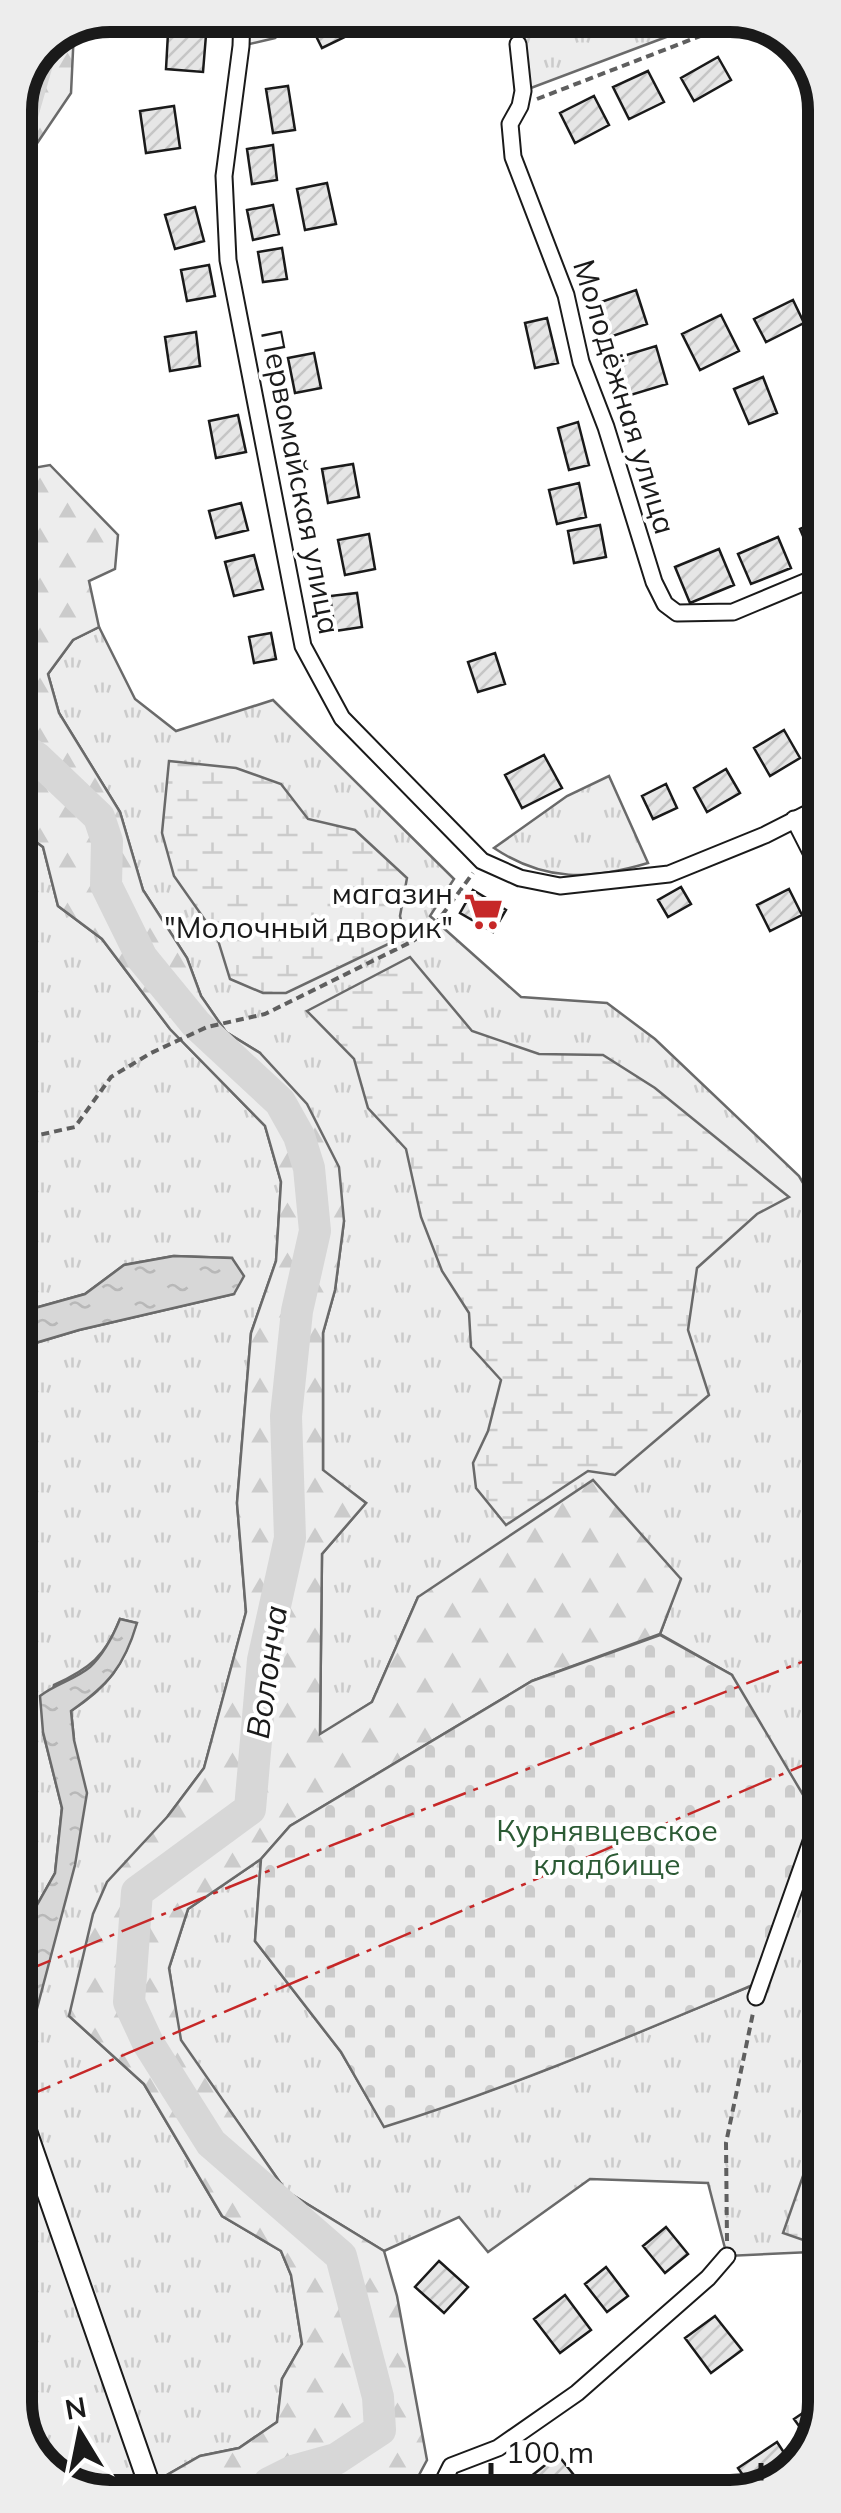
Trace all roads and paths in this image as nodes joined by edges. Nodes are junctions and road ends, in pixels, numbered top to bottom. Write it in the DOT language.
graph roads {
  1 [pos="241,32"];
  2 [pos="708,33"];
  3 [pos="518,44"];
  4 [pos="520,106"];
  5 [pos="808,581"];
  6 [pos="808,812"];
  7 [pos="794,819"];
  8 [pos="808,847"];
  9 [pos="482,861"];
  10 [pos="32,1136"];
  11 [pos="808,1850"];
  12 [pos="756,1998"];
  13 [pos="32,2148"];
  14 [pos="728,2256"];
  15 [pos="148,2480"];
  16 [pos="444,2480"];
  1 -- 9 [label="street, Первомайская улица"];
  2 -- 4 [label="path"];
  3 -- 4 [label="street, Молодёжная улица"];
  4 -- 5 [label="street, Молодёжная улица"];
  6 -- 7 [label="street, Первомайская улица"];
  7 -- 8 [label="street"];
  7 -- 9 [label="street, Первомайская улица"];
  9 -- 10 [label="path"];
  11 -- 12 [label="street"];
  12 -- 14 [label="path"];
  13 -- 15 [label="street"];
  14 -- 16 [label="street"];
}
